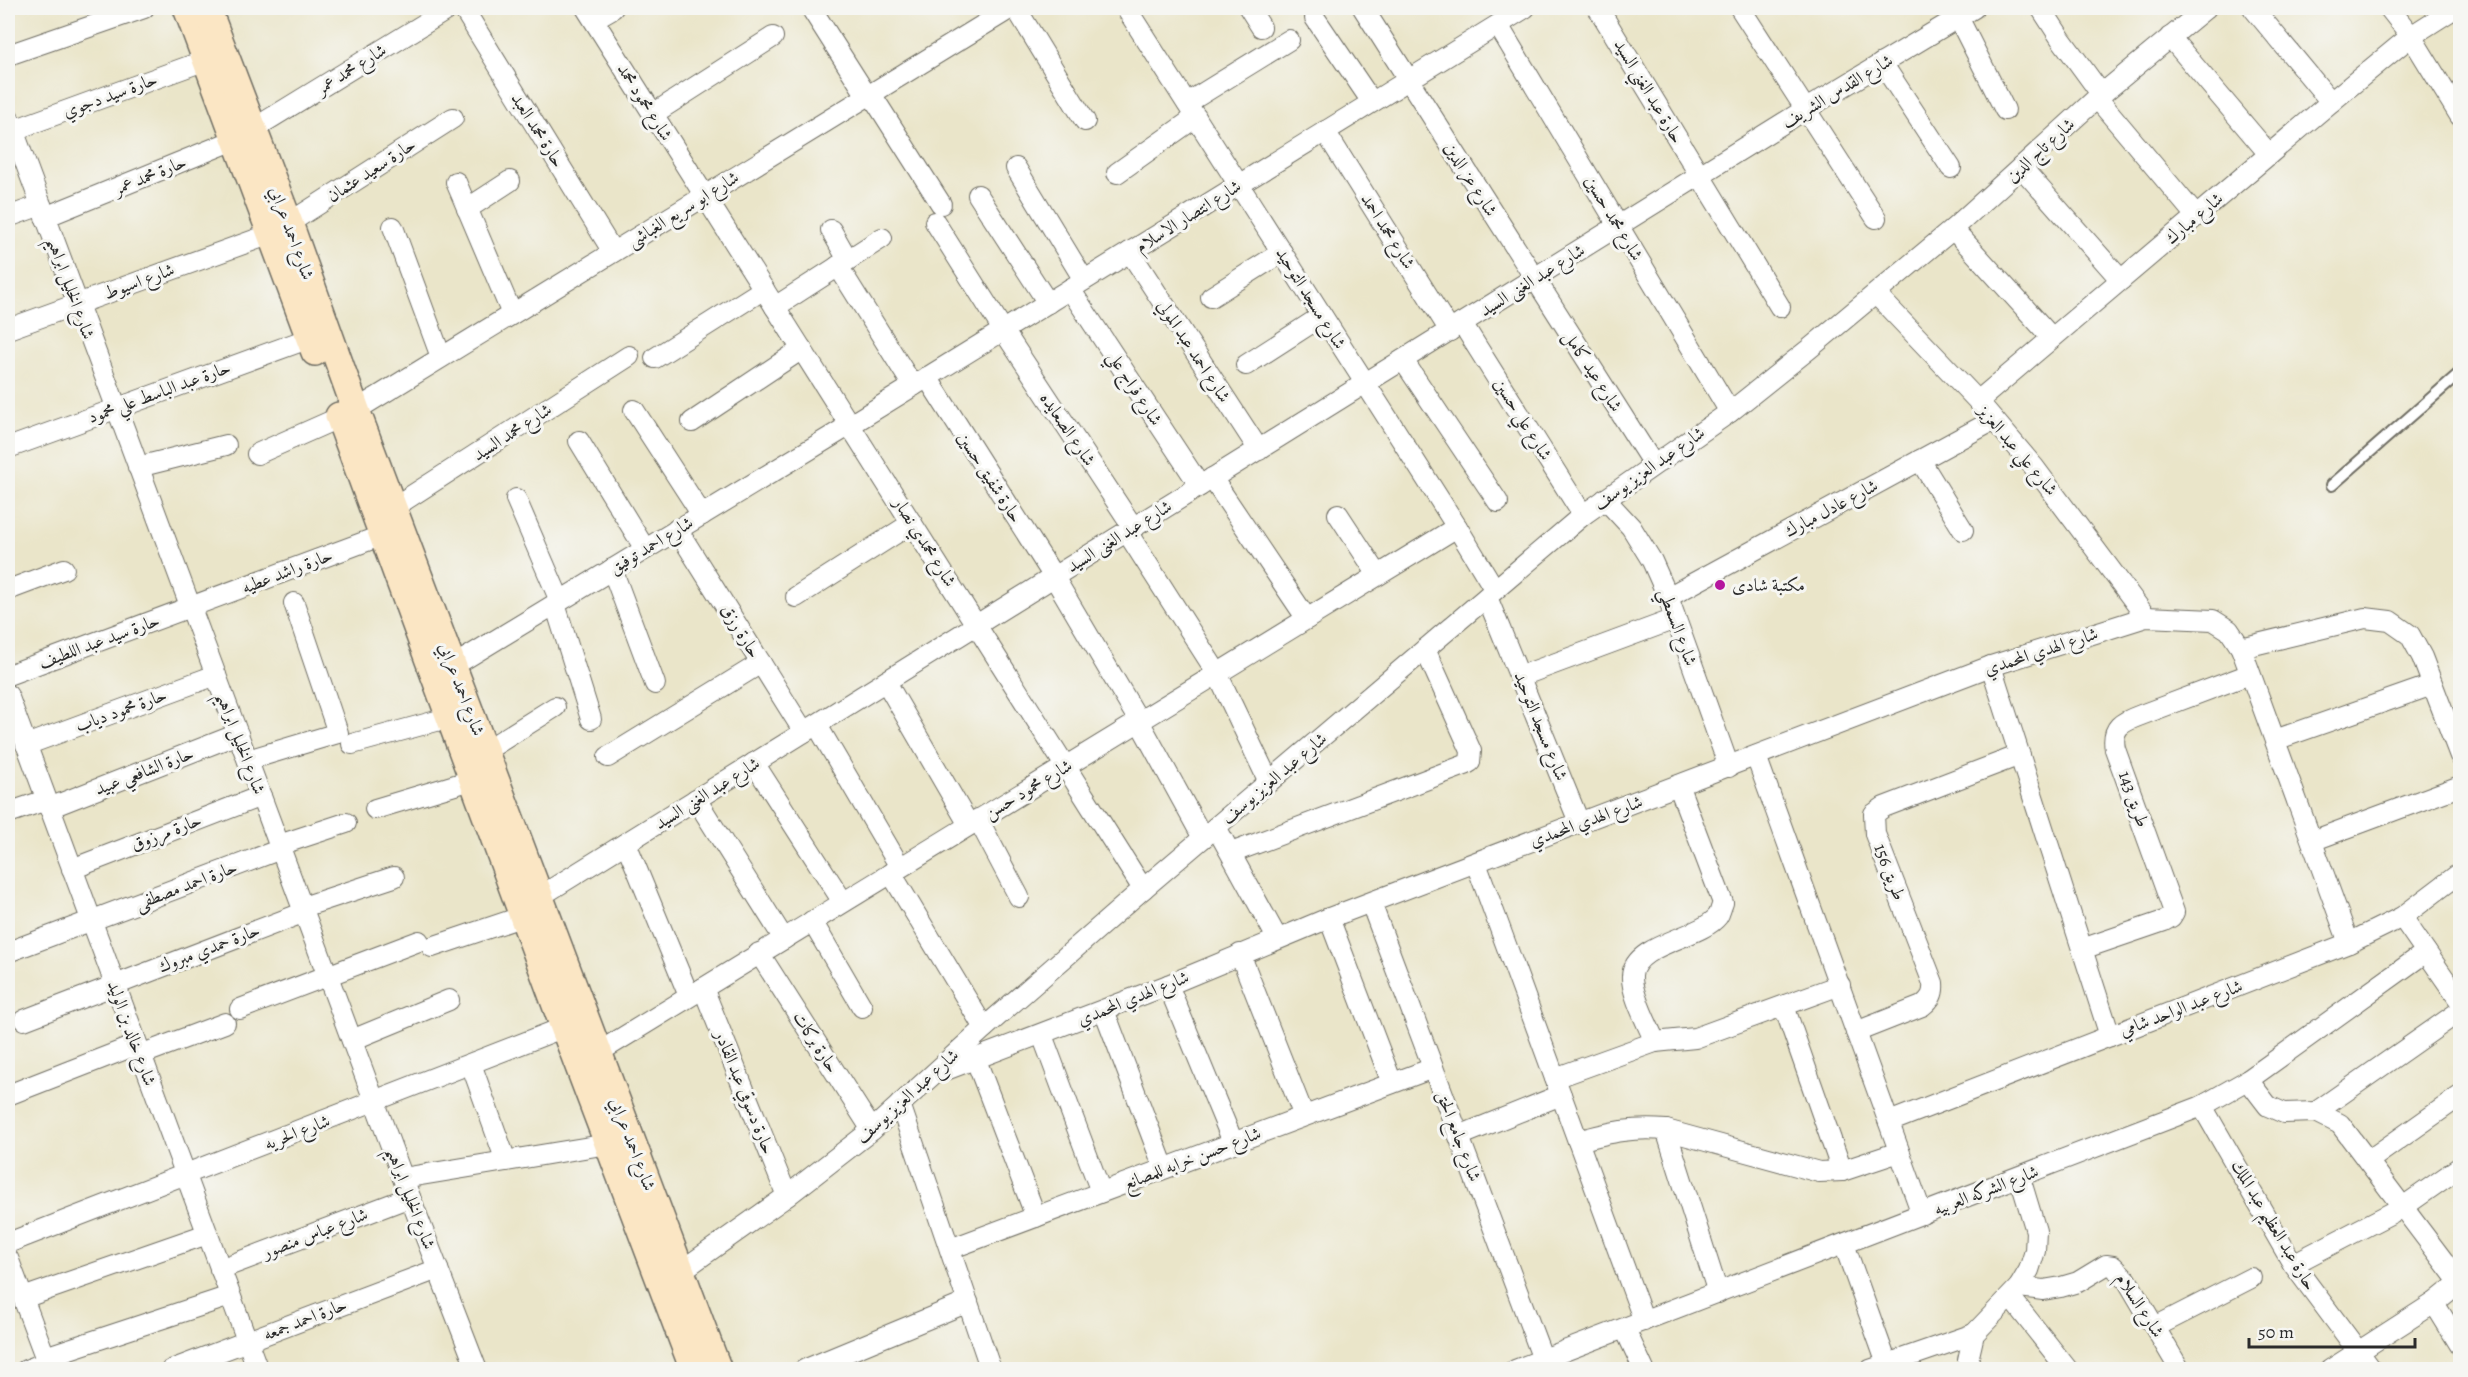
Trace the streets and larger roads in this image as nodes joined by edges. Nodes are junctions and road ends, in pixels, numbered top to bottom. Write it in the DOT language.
graph roads {
  1 [pos="144,8"];
  2 [pos="187,8"];
  3 [pos="207,8"];
  4 [pos="450,8"];
  5 [pos="463,8"];
  6 [pos="613,8"];
  7 [pos="811,8"];
  8 [pos="1011,8"];
  9 [pos="1016,8"];
  10 [pos="1126,8"];
  11 [pos="1249,8"];
  12 [pos="1363,8"];
  13 [pos="1525,8"];
  14 [pos="1598,8"];
  15 [pos="1740,8"];
  16 [pos="2041,8"];
  17 [pos="2206,8"];
  18 [pos="2253,8"];
  19 [pos="2389,8"];
  20 [pos="2454,8"];
  21 [pos="1966,12"];
  22 [pos="590,13"];
  23 [pos="1500,17"];
  24 [pos="1315,18"];
  25 [pos="1261,27"];
  26 [pos="2411,36"];
  27 [pos="773,37"];
  28 [pos="2170,37"];
  29 [pos="1289,40"];
  30 [pos="8,55"];
  31 [pos="206,60"];
  32 [pos="1882,63"];
  33 [pos="1408,80"];
  34 [pos="869,95"];
  35 [pos="2099,96"];
  36 [pos="1372,102"];
  37 [pos="2331,102"];
  38 [pos="1806,109"];
  39 [pos="1192,110"];
  40 [pos="2005,110"];
  41 [pos="653,114"];
  42 [pos="2460,116"];
  43 [pos="453,118"];
  44 [pos="1085,120"];
  45 [pos="9,126"];
  46 [pos="1326,131"];
  47 [pos="245,134"];
  48 [pos="2270,154"];
  49 [pos="2021,167"];
  50 [pos="1016,168"];
  51 [pos="1951,168"];
  52 [pos="1117,172"];
  53 [pos="1700,175"];
  54 [pos="510,181"];
  55 [pos="456,182"];
  56 [pos="1239,184"];
  57 [pos="978,195"];
  58 [pos="705,196"];
  59 [pos="467,208"];
  60 [pos="43,211"];
  61 [pos="2196,216"];
  62 [pos="8,217"];
  63 [pos="1876,218"];
  64 [pos="1619,226"];
  65 [pos="393,227"];
  66 [pos="280,228"];
  67 [pos="1953,229"];
  68 [pos="831,230"];
  69 [pos="882,237"];
  70 [pos="613,252"];
  71 [pos="1130,252"];
  72 [pos="1282,252"];
  73 [pos="843,263"];
  74 [pos="1534,279"];
  75 [pos="2121,280"];
  76 [pos="1077,285"];
  77 [pos="764,289"];
  78 [pos="1876,294"];
  79 [pos="1211,297"];
  80 [pos="77,303"];
  81 [pos="1048,303"];
  82 [pos="775,307"];
  83 [pos="1780,307"];
  84 [pos="512,314"];
  85 [pos="1322,316"];
  86 [pos="1456,327"];
  87 [pos="8,329"];
  88 [pos="1003,330"];
  89 [pos="310,338"];
  90 [pos="2052,338"];
  91 [pos="802,349"];
  92 [pos="629,356"];
  93 [pos="441,357"];
  94 [pos="655,358"];
  95 [pos="1403,360"];
  96 [pos="1246,365"];
  97 [pos="920,382"];
  98 [pos="1365,383"];
  99 [pos="1978,401"];
  100 [pos="116,407"];
  101 [pos="633,410"];
  102 [pos="1730,412"];
  103 [pos="347,414"];
  104 [pos="1994,420"];
  105 [pos="692,422"];
  106 [pos="850,425"];
  107 [pos="579,441"];
  108 [pos="226,445"];
  109 [pos="8,448"];
  110 [pos="1258,450"];
  111 [pos="257,454"];
  112 [pos="1920,460"];
  113 [pos="1653,464"];
  114 [pos="138,467"];
  115 [pos="1206,482"];
  116 [pos="516,499"];
  117 [pos="1605,499"];
  118 [pos="1498,502"];
  119 [pos="394,507"];
  120 [pos="1338,514"];
  121 [pos="702,515"];
  122 [pos="1583,515"];
  123 [pos="912,523"];
  124 [pos="1457,527"];
  125 [pos="677,529"];
  126 [pos="1130,530"];
  127 [pos="1963,530"];
  128 [pos="382,535"];
  129 [pos="645,549"];
  130 [pos="64,569"];
  131 [pos="612,569"];
  132 [pos="1378,575"];
  133 [pos="1054,577"];
  134 [pos="8,590"];
  135 [pos="1491,594"];
  136 [pos="796,597"];
  137 [pos="1668,597"];
  138 [pos="557,602"];
  139 [pos="294,603"];
  140 [pos="191,607"];
  141 [pos="2146,617"];
  142 [pos="1306,619"];
  143 [pos="1675,619"];
  144 [pos="977,625"];
  145 [pos="2241,648"];
  146 [pos="1425,649"];
  147 [pos="761,663"];
  148 [pos="453,666"];
  149 [pos="1991,666"];
  150 [pos="1217,674"];
  151 [pos="2250,674"];
  152 [pos="8,675"];
  153 [pos="216,675"];
  154 [pos="1521,676"];
  155 [pos="886,682"];
  156 [pos="655,684"];
  157 [pos="2433,685"];
  158 [pos="8,695"];
  159 [pos="555,707"];
  160 [pos="460,715"];
  161 [pos="591,719"];
  162 [pos="12,721"];
  163 [pos="1139,721"];
  164 [pos="810,729"];
  165 [pos="238,734"];
  166 [pos="2275,740"];
  167 [pos="351,744"];
  168 [pos="26,745"];
  169 [pos="2020,755"];
  170 [pos="1756,756"];
  171 [pos="2460,756"];
  172 [pos="608,758"];
  173 [pos="248,760"];
  174 [pos="754,763"];
  175 [pos="1066,765"];
  176 [pos="1729,767"];
  177 [pos="484,768"];
  178 [pos="1269,782"];
  179 [pos="2460,786"];
  180 [pos="1679,787"];
  181 [pos="261,796"];
  182 [pos="696,799"];
  183 [pos="48,804"];
  184 [pos="375,809"];
  185 [pos="8,813"];
  186 [pos="974,822"];
  187 [pos="1579,822"];
  188 [pos="346,823"];
  189 [pos="1209,833"];
  190 [pos="2312,842"];
  191 [pos="626,843"];
  192 [pos="280,847"];
  193 [pos="1231,853"];
  194 [pos="1476,862"];
  195 [pos="72,869"];
  196 [pos="896,870"];
  197 [pos="2460,873"];
  198 [pos="394,877"];
  199 [pos="1143,889"];
  200 [pos="1020,897"];
  201 [pos="843,902"];
  202 [pos="1371,903"];
  203 [pos="536,907"];
  204 [pos="304,910"];
  205 [pos="2402,917"];
  206 [pos="1329,918"];
  207 [pos="91,921"];
  208 [pos="812,921"];
  209 [pos="1277,938"];
  210 [pos="784,939"];
  211 [pos="2349,943"];
  212 [pos="2082,949"];
  213 [pos="8,952"];
  214 [pos="2426,952"];
  215 [pos="759,953"];
  216 [pos="1240,954"];
  217 [pos="328,976"];
  218 [pos="114,984"];
  219 [pos="1168,985"];
  220 [pos="1840,985"];
  221 [pos="696,992"];
  222 [pos="449,1000"];
  223 [pos="2460,1000"];
  224 [pos="1784,1006"];
  225 [pos="862,1007"];
  226 [pos="240,1009"];
  227 [pos="1104,1010"];
  228 [pos="24,1020"];
  229 [pos="225,1023"];
  230 [pos="575,1023"];
  231 [pos="984,1028"];
  232 [pos="1857,1032"];
  233 [pos="1042,1035"];
  234 [pos="2110,1036"];
  235 [pos="352,1040"];
  236 [pos="1656,1042"];
  237 [pos="138,1050"];
  238 [pos="599,1052"];
  239 [pos="976,1060"];
  240 [pos="471,1064"];
  241 [pos="1433,1068"];
  242 [pos="930,1076"];
  243 [pos="2248,1080"];
  244 [pos="1392,1083"];
  245 [pos="1558,1087"];
  246 [pos="8,1095"];
  247 [pos="2460,1096"];
  248 [pos="375,1101"];
  249 [pos="900,1104"];
  250 [pos="2202,1106"];
  251 [pos="2316,1112"];
  252 [pos="1304,1116"];
  253 [pos="1889,1122"];
  254 [pos="872,1130"];
  255 [pos="1666,1130"];
  256 [pos="1459,1136"];
  257 [pos="1233,1142"];
  258 [pos="1578,1142"];
  259 [pos="608,1144"];
  260 [pos="1899,1152"];
  261 [pos="506,1161"];
  262 [pos="2368,1161"];
  263 [pos="2460,1167"];
  264 [pos="1164,1168"];
  265 [pos="1842,1171"];
  266 [pos="185,1175"];
  267 [pos="403,1178"];
  268 [pos="2020,1178"];
  269 [pos="1101,1192"];
  270 [pos="788,1196"];
  271 [pos="410,1197"];
  272 [pos="2403,1207"];
  273 [pos="1922,1214"];
  274 [pos="1036,1217"];
  275 [pos="207,1234"];
  276 [pos="8,1243"];
  277 [pos="1844,1244"];
  278 [pos="950,1249"];
  279 [pos="8,1258"];
  280 [pos="2294,1264"];
  281 [pos="220,1269"];
  282 [pos="438,1269"];
  283 [pos="681,1271"];
  284 [pos="2251,1278"];
  285 [pos="2460,1282"];
  286 [pos="2015,1292"];
  287 [pos="1718,1293"];
  288 [pos="230,1296"];
  289 [pos="23,1298"];
  290 [pos="968,1302"];
  291 [pos="2434,1303"];
  292 [pos="1644,1321"];
  293 [pos="2155,1327"];
  294 [pos="1625,1329"];
  295 [pos="1974,1334"];
  296 [pos="247,1341"];
  297 [pos="2460,1345"];
  298 [pos="2358,1352"];
  299 [pos="48,1363"];
  300 [pos="1545,1364"];
  301 [pos="1879,1367"];
  302 [pos="26,1370"];
  303 [pos="171,1370"];
  304 [pos="258,1370"];
  305 [pos="477,1370"];
  306 [pos="694,1370"];
  307 [pos="718,1370"];
  308 [pos="804,1370"];
  309 [pos="991,1370"];
  310 [pos="1515,1370"];
  311 [pos="1644,1370"];
  312 [pos="1973,1370"];
  313 [pos="2068,1370"];
  314 [pos="2180,1370"];
  315 [pos="2330,1370"];
  316 [pos="2372,1370"];
  1 -- 30 [label="street"];
  2 -- 31 [label="street, شارع احمد عرابي"];
  3 -- 47 [label="street, شارع احمد عرابي"];
  4 -- 47 [label="street, شارع محمد عمر"];
  5 -- 70 [label="street, حارة محمد العبد"];
  6 -- 22 [label="street"];
  7 -- 34 [label="street, شارع الصعايده"];
  8 -- 34 [label="street, شارع ابو سريع الغباشى"];
  9 -- 44 [label="street"];
  10 -- 39 [label="street, شارع مسجد التوحيد"];
  11 -- 25 [label="street"];
  12 -- 33 [label="street, شارع عز الدين"];
  13 -- 23 [label="street, شارع انتصار الاسلام"];
  14 -- 53 [label="street, حارة عبد الغني السيد"];
  15 -- 38 [label="street"];
  16 -- 35 [label="street"];
  17 -- 28 [label="street, شارع تاج الدين"];
  18 -- 37 [label="street"];
  19 -- 26 [label="street"];
  20 -- 26 [label="street, شارع مبارك"];
  21 -- 32 [label="street, شارع القدس الشريف"];
  21 -- 40 [label="street"];
  22 -- 41 [label="street, شارع محمود محمد"];
  23 -- 33 [label="street, شارع انتصار الاسلام"];
  23 -- 64 [label="street, شارع محمد حسين"];
  24 -- 36 [label="street"];
  26 -- 37 [label="street, شارع مبارك"];
  26 -- 42 [label="street"];
  27 -- 41 [label="street"];
  28 -- 35 [label="street, شارع تاج الدين"];
  28 -- 48 [label="street"];
  29 -- 39 [label="street"];
  31 -- 45 [label="street, حارة سيد دجوي"];
  31 -- 47 [label="street, شارع احمد عرابي"];
  32 -- 38 [label="street, شارع القدس الشريف"];
  32 -- 51 [label="street"];
  33 -- 36 [label="street, شارع انتصار الاسلام"];
  33 -- 74 [label="street, شارع عز الدين"];
  34 -- 58 [label="street, شارع ابو سريع الغباشى"];
  34 -- 88 [label="street, شارع الصعايده"];
  35 -- 49 [label="street, شارع تاج الدين"];
  35 -- 61 [label="street"];
  36 -- 46 [label="street, شارع انتصار الاسلام"];
  37 -- 48 [label="street, شارع مبارك"];
  38 -- 53 [label="street, شارع القدس الشريف"];
  38 -- 63 [label="street"];
  39 -- 52 [label="street"];
  39 -- 56 [label="street, شارع مسجد التوحيد"];
  41 -- 58 [label="street, شارع محمود محمد"];
  43 -- 66 [label="street, حارة سعيد عثمان"];
  45 -- 60 [label="street, شارع الخليل ابراهيم"];
  46 -- 56 [label="street, شارع انتصار الاسلام"];
  46 -- 86 [label="street, شارع محمد احمد"];
  47 -- 60 [label="street, حارة محمد عمر"];
  47 -- 66 [label="street, شارع احمد عرابي"];
  48 -- 61 [label="street, شارع مبارك"];
  49 -- 67 [label="street, شارع تاج الدين"];
  49 -- 75 [label="street"];
  50 -- 76 [label="street, شارع فراج علي"];
  53 -- 64 [label="street, شارع عبد الغنى السيد"];
  53 -- 83 [label="street, حارة عبد الغني السيد"];
  54 -- 59 [label="street"];
  55 -- 59 [label="street"];
  56 -- 71 [label="street, شارع انتصار الاسلام"];
  56 -- 72 [label="street, شارع مسجد التوحيد"];
  57 -- 81 [label="street"];
  58 -- 70 [label="street, شارع ابو سريع الغباشى"];
  58 -- 77 [label="street, شارع محمدي نصار"];
  59 -- 84 [label="street"];
  60 -- 62 [label="street, حارة محمد عمر"];
  60 -- 80 [label="street, شارع الخليل ابراهيم"];
  61 -- 75 [label="street, شارع مبارك"];
  64 -- 74 [label="street, شارع عبد الغنى السيد"];
  64 -- 102 [label="street, شارع محمد حسين"];
  65 -- 93 [label="street"];
  66 -- 80 [label="street, شارع اسيوط"];
  66 -- 89 [label="street, شارع احمد عرابي"];
  66 -- 103 [label="street, شارع احمد عرابي"];
  67 -- 78 [label="street, شارع تاج الدين"];
  67 -- 90 [label="street"];
  68 -- 73 [label="street, حارة شفيق حسين"];
  69 -- 73 [label="street"];
  70 -- 84 [label="street, شارع ابو سريع الغباشى"];
  71 -- 76 [label="street, شارع انتصار الاسلام"];
  71 -- 110 [label="street, شارع احمد عبد المولي"];
  72 -- 79 [label="street"];
  72 -- 85 [label="street, شارع مسجد التوحيد"];
  73 -- 82 [label="street"];
  73 -- 97 [label="street, حارة شفيق حسين"];
  74 -- 86 [label="street, شارع عبد الغنى السيد"];
  74 -- 113 [label="street, شارع عيد كامل"];
  75 -- 90 [label="street, شارع مبارك"];
  76 -- 81 [label="street, شارع انتصار الاسلام"];
  76 -- 115 [label="street, شارع فراج علي"];
  77 -- 82 [label="street, شارع محمدي نصار"];
  77 -- 94 [label="street"];
  78 -- 99 [label="street, شارع علي عبد العزيز"];
  78 -- 102 [label="street, شارع عبد العزيز يوسف"];
  80 -- 87 [label="street, شارع اسيوط"];
  80 -- 100 [label="street, شارع الخليل ابراهيم"];
  81 -- 88 [label="street, شارع انتصار الاسلام"];
  82 -- 91 [label="street, شارع محمدي نصار"];
  84 -- 93 [label="street, شارع ابو سريع الغباشى"];
  85 -- 96 [label="street"];
  85 -- 98 [label="street, شارع مسجد التوحيد"];
  86 -- 95 [label="street, شارع عبد الغنى السيد"];
  86 -- 122 [label="street, شارع علي حسين"];
  88 -- 97 [label="street, شارع انتصار الاسلام"];
  88 -- 126 [label="street, شارع الصعايده"];
  89 -- 100 [label="street, حارة عبد الباسط علي محمود"];
  89 -- 103 [label="street, شارع احمد عرابي"];
  90 -- 99 [label="street, شارع مبارك"];
  91 -- 105 [label="street"];
  91 -- 106 [label="street, شارع محمدي نصار"];
  92 -- 119 [label="street, شارع محمد السيد"];
  93 -- 103 [label="street, شارع ابو سريع الغباشى"];
  95 -- 98 [label="street, شارع عبد الغنى السيد"];
  95 -- 118 [label="street"];
  97 -- 106 [label="street, شارع انتصار الاسلام"];
  97 -- 133 [label="street, حارة شفيق حسين"];
  98 -- 110 [label="street, شارع عبد الغنى السيد"];
  98 -- 124 [label="street, شارع مسجد التوحيد"];
  99 -- 104 [label="street, شارع علي عبد العزيز"];
  100 -- 109 [label="street, حارة عبد الباسط علي محمود"];
  100 -- 114 [label="street, شارع الخليل ابراهيم"];
  101 -- 121 [label="street"];
  102 -- 113 [label="street, شارع عبد العزيز يوسف"];
  103 -- 111 [label="street, شارع ابو سريع الغباشى"];
  103 -- 119 [label="street, شارع احمد عرابي"];
  103 -- 128 [label="street, شارع احمد عرابي"];
  104 -- 112 [label="street, شارع عادل مبارك"];
  104 -- 141 [label="street, شارع علي عبد العزيز"];
  106 -- 121 [label="street, شارع احمد توفيق"];
  106 -- 123 [label="street, شارع محمدي نصار"];
  107 -- 129 [label="street"];
  108 -- 114 [label="street"];
  110 -- 115 [label="street, شارع عبد الغنى السيد"];
  112 -- 127 [label="street"];
  112 -- 137 [label="street, شارع عادل مبارك"];
  113 -- 117 [label="street, شارع عبد العزيز يوسف"];
  114 -- 140 [label="street, شارع الخليل ابراهيم"];
  115 -- 126 [label="street, شارع عبد الغنى السيد"];
  115 -- 142 [label="street, شارع فراج علي"];
  116 -- 138 [label="street"];
  117 -- 122 [label="street, شارع عبد العزيز يوسف"];
  117 -- 137 [label="street, شارع السمطي"];
  119 -- 148 [label="street, شارع احمد عرابي"];
  120 -- 132 [label="street"];
  121 -- 125 [label="street, شارع احمد توفيق"];
  122 -- 135 [label="street, شارع عبد العزيز يوسف"];
  123 -- 136 [label="street"];
  123 -- 144 [label="street, شارع محمدي نصار"];
  124 -- 132 [label="street, شارع محمود حسن"];
  124 -- 135 [label="street, شارع مسجد التوحيد"];
  125 -- 129 [label="street, شارع احمد توفيق"];
  125 -- 147 [label="street, حارة رزق"];
  126 -- 133 [label="street, شارع عبد الغنى السيد"];
  126 -- 150 [label="street, شارع الصعايده"];
  128 -- 140 [label="street, حارة راشد عطيه"];
  128 -- 160 [label="street, شارع احمد عرابي"];
  129 -- 131 [label="street, شارع احمد توفيق"];
  130 -- 134 [label="street"];
  131 -- 138 [label="street, شارع احمد توفيق"];
  131 -- 156 [label="street"];
  132 -- 142 [label="street, شارع محمود حسن"];
  133 -- 144 [label="street, شارع عبد الغنى السيد"];
  133 -- 163 [label="street, حارة شفيق حسين"];
  135 -- 146 [label="street, شارع عبد العزيز يوسف"];
  135 -- 154 [label="street, شارع مسجد التوحيد"];
  137 -- 143 [label="street, شارع السمطي"];
  138 -- 148 [label="street, شارع احمد توفيق"];
  138 -- 161 [label="street"];
  139 -- 173 [label="street"];
  140 -- 152 [label="street, حارة سيد عبد اللطيف"];
  140 -- 153 [label="street, شارع الخليل ابراهيم"];
  141 -- 145 [label="street, شارع الهدي المحمدي"];
  141 -- 149 [label="street, شارع الهدي المحمدي"];
  142 -- 150 [label="street, شارع محمود حسن"];
  143 -- 154 [label="street"];
  143 -- 176 [label="street, شارع السمطي"];
  144 -- 155 [label="street, شارع عبد الغنى السيد"];
  144 -- 175 [label="street, شارع محمدي نصار"];
  145 -- 151 [label="street"];
  145 -- 157 [label="street"];
  146 -- 178 [label="street, شارع عبد العزيز يوسف"];
  146 -- 193 [label="street"];
  147 -- 164 [label="street, حارة رزق"];
  147 -- 172 [label="street"];
  148 -- 160 [label="street, شارع احمد عرابي"];
  149 -- 169 [label="street"];
  149 -- 170 [label="street, شارع الهدي المحمدي"];
  150 -- 163 [label="street, شارع محمود حسن"];
  150 -- 178 [label="street, شارع الصعايده"];
  151 -- 166 [label="street"];
  151 -- 212 [label="street, طريق 143"];
  153 -- 165 [label="street, شارع الخليل ابراهيم"];
  153 -- 168 [label="street, حارة محمود دياب"];
  154 -- 187 [label="street, شارع مسجد التوحيد"];
  155 -- 164 [label="street, شارع عبد الغنى السيد"];
  155 -- 186 [label="street"];
  157 -- 166 [label="street"];
  157 -- 171 [label="street"];
  158 -- 162 [label="street, شارع خالد بن الوليد"];
  159 -- 177 [label="street"];
  160 -- 167 [label="street"];
  160 -- 177 [label="street, شارع احمد عرابي"];
  162 -- 168 [label="street, شارع خالد بن الوليد"];
  163 -- 175 [label="street, شارع محمود حسن"];
  163 -- 189 [label="street, حارة شفيق حسين"];
  164 -- 174 [label="street, شارع عبد الغنى السيد"];
  164 -- 196 [label="street, حارة رزق"];
  165 -- 173 [label="street, شارع الخليل ابراهيم"];
  165 -- 183 [label="street, حارة الشافعي عبيد"];
  166 -- 190 [label="street"];
  168 -- 183 [label="street, شارع خالد بن الوليد"];
  169 -- 212 [label="street"];
  169 -- 232 [label="street, طريق 156"];
  170 -- 176 [label="street, شارع الهدي المحمدي"];
  170 -- 220 [label="street"];
  173 -- 181 [label="street, شارع الخليل ابراهيم"];
  174 -- 182 [label="street, شارع عبد الغنى السيد"];
  174 -- 201 [label="street"];
  175 -- 186 [label="street, شارع محمود حسن"];
  175 -- 199 [label="street, شارع محمدي نصار"];
  176 -- 180 [label="street, شارع الهدي المحمدي"];
  177 -- 184 [label="street"];
  177 -- 203 [label="street, شارع احمد عرابي"];
  178 -- 189 [label="street, شارع عبد العزيز يوسف"];
  179 -- 190 [label="street"];
  180 -- 187 [label="street, شارع الهدي المحمدي"];
  180 -- 236 [label="street"];
  181 -- 192 [label="street, شارع الخليل ابراهيم"];
  181 -- 195 [label="street, حارة مرزوق"];
  182 -- 191 [label="street, شارع عبد الغنى السيد"];
  182 -- 210 [label="street"];
  183 -- 185 [label="street, حارة الشافعي عبيد"];
  183 -- 195 [label="street, شارع خالد بن الوليد"];
  186 -- 196 [label="street, شارع محمود حسن"];
  186 -- 200 [label="street"];
  187 -- 194 [label="street, شارع الهدي المحمدي"];
  188 -- 192 [label="street, حارة احمد مصطفى"];
  189 -- 193 [label="street, حارة شفيق حسين"];
  189 -- 199 [label="street, شارع عبد العزيز يوسف"];
  190 -- 211 [label="street"];
  191 -- 203 [label="street, شارع عبد الغنى السيد"];
  191 -- 221 [label="street, حارة دسوقي عبد القادر"];
  192 -- 204 [label="street, شارع الخليل ابراهيم"];
  192 -- 207 [label="street, حارة احمد مصطفى"];
  193 -- 209 [label="street, حارة شفيق حسين"];
  194 -- 202 [label="street, شارع الهدي المحمدي"];
  194 -- 245 [label="street"];
  195 -- 207 [label="street, شارع خالد بن الوليد"];
  196 -- 201 [label="street, شارع محمود حسن"];
  196 -- 231 [label="street, حارة رزق"];
  197 -- 205 [label="street, شارع عبد الواحد شامي"];
  198 -- 204 [label="street, حارة حمدي مبروك"];
  199 -- 231 [label="street, شارع عبد العزيز يوسف"];
  201 -- 208 [label="street, شارع محمود حسن"];
  202 -- 206 [label="street, شارع الهدي المحمدي"];
  202 -- 241 [label="street, شارع جامع الحق"];
  203 -- 217 [label="street, شارع عبد الغنى السيد"];
  203 -- 230 [label="street, شارع احمد عرابي"];
  204 -- 217 [label="street, شارع الخليل ابراهيم"];
  204 -- 218 [label="street, حارة حمدي مبروك"];
  205 -- 211 [label="street, شارع عبد الواحد شامي"];
  205 -- 214 [label="street"];
  206 -- 209 [label="street, شارع الهدي المحمدي"];
  206 -- 244 [label="street"];
  207 -- 213 [label="street, حارة احمد مصطفى"];
  207 -- 218 [label="street, شارع خالد بن الوليد"];
  208 -- 210 [label="street, شارع محمود حسن"];
  208 -- 225 [label="street"];
  209 -- 216 [label="street, شارع الهدي المحمدي"];
  210 -- 215 [label="street, شارع محمود حسن"];
  211 -- 234 [label="street, شارع عبد الواحد شامي"];
  212 -- 234 [label="street"];
  214 -- 223 [label="street"];
  214 -- 243 [label="street, شارع الشركه العربيه"];
  215 -- 221 [label="street, شارع محمود حسن"];
  215 -- 254 [label="street, حارة بركات"];
  216 -- 219 [label="street, شارع الهدي المحمدي"];
  216 -- 252 [label="street"];
  217 -- 226 [label="street, شارع عبد الغنى السيد"];
  217 -- 235 [label="street, شارع الخليل ابراهيم"];
  218 -- 228 [label="street, حارة حمدي مبروك"];
  218 -- 237 [label="street, شارع خالد بن الوليد"];
  219 -- 227 [label="street, شارع الهدي المحمدي"];
  219 -- 257 [label="street"];
  220 -- 224 [label="street"];
  220 -- 232 [label="street"];
  221 -- 238 [label="street, شارع محمود حسن"];
  221 -- 270 [label="street, حارة دسوقي عبد القادر"];
  222 -- 235 [label="street"];
  223 -- 251 [label="street"];
  224 -- 236 [label="street"];
  224 -- 265 [label="street"];
  227 -- 233 [label="street, شارع الهدي المحمدي"];
  227 -- 264 [label="street"];
  229 -- 237 [label="street"];
  230 -- 238 [label="street, شارع احمد عرابي"];
  230 -- 240 [label="street, شارع الحريه"];
  230 -- 259 [label="street, شارع احمد عرابي"];
  231 -- 242 [label="street, شارع عبد العزيز يوسف"];
  232 -- 253 [label="street"];
  233 -- 239 [label="street, شارع الهدي المحمدي"];
  233 -- 269 [label="street"];
  234 -- 253 [label="street, شارع عبد الواحد شامي"];
  235 -- 248 [label="street, شارع الخليل ابراهيم"];
  236 -- 245 [label="street"];
  237 -- 246 [label="street"];
  237 -- 266 [label="street, شارع خالد بن الوليد"];
  238 -- 283 [label="street, شارع احمد عرابي"];
  239 -- 242 [label="street, شارع الهدي المحمدي"];
  239 -- 274 [label="street"];
  240 -- 248 [label="street, شارع الحريه"];
  240 -- 261 [label="street"];
  241 -- 244 [label="street, شارع حسن خرابه للمصانع"];
  241 -- 256 [label="street, شارع جامع الحق"];
  242 -- 249 [label="street, شارع عبد العزيز يوسف"];
  243 -- 250 [label="street, شارع الشركه العربيه"];
  243 -- 251 [label="street"];
  244 -- 252 [label="street, شارع حسن خرابه للمصانع"];
  245 -- 256 [label="street"];
  245 -- 258 [label="street"];
  247 -- 262 [label="street"];
  248 -- 266 [label="street, شارع الحريه"];
  248 -- 267 [label="street, شارع الخليل ابراهيم"];
  249 -- 254 [label="street, شارع عبد العزيز يوسف"];
  249 -- 278 [label="street"];
  250 -- 268 [label="street, شارع الشركه العربيه"];
  250 -- 280 [label="street, حارة عبد العظيم عبد الملك"];
  251 -- 262 [label="street"];
  252 -- 257 [label="street, شارع حسن خرابه للمصانع"];
  253 -- 260 [label="street"];
  254 -- 270 [label="street, شارع عبد العزيز يوسف"];
  255 -- 258 [label="street"];
  255 -- 265 [label="street"];
  255 -- 287 [label="street"];
  256 -- 300 [label="street, شارع جامع الحق"];
  257 -- 264 [label="street, شارع حسن خرابه للمصانع"];
  258 -- 292 [label="street"];
  259 -- 261 [label="street"];
  259 -- 306 [label="street, شارع احمد عرابي"];
  260 -- 265 [label="street"];
  260 -- 273 [label="street"];
  261 -- 267 [label="street"];
  262 -- 272 [label="street"];
  263 -- 272 [label="street"];
  264 -- 269 [label="street, شارع حسن خرابه للمصانع"];
  266 -- 275 [label="street, شارع خالد بن الوليد"];
  266 -- 276 [label="street, شارع الحريه"];
  267 -- 271 [label="street, شارع الخليل ابراهيم"];
  268 -- 273 [label="street, شارع الشركه العربيه"];
  268 -- 286 [label="street"];
  269 -- 274 [label="street, شارع حسن خرابه للمصانع"];
  270 -- 283 [label="street, شارع عبد العزيز يوسف"];
  271 -- 281 [label="street, شارع عباس منصور"];
  271 -- 282 [label="street, شارع الخليل ابراهيم"];
  272 -- 280 [label="street"];
  272 -- 285 [label="street"];
  273 -- 277 [label="street, شارع الشركه العربيه"];
  274 -- 278 [label="street, شارع حسن خرابه للمصانع"];
  275 -- 281 [label="street, شارع خالد بن الوليد"];
  275 -- 289 [label="street"];
  277 -- 287 [label="street, شارع الشركه العربيه"];
  277 -- 301 [label="street"];
  278 -- 290 [label="street"];
  279 -- 289 [label="street"];
  280 -- 298 [label="street, حارة عبد العظيم عبد الملك"];
  281 -- 288 [label="street, شارع خالد بن الوليد"];
  282 -- 296 [label="street, حارة احمد جمعه"];
  282 -- 305 [label="street, شارع الخليل ابراهيم"];
  283 -- 307 [label="street, شارع احمد عرابي"];
  284 -- 293 [label="street"];
  285 -- 291 [label="street"];
  286 -- 293 [label="street, شارع السلام"];
  286 -- 295 [label="street"];
  286 -- 313 [label="street"];
  287 -- 292 [label="street, شارع الشركه العربيه"];
  288 -- 296 [label="street, شارع خالد بن الوليد"];
  288 -- 299 [label="street"];
  289 -- 299 [label="street"];
  290 -- 308 [label="street"];
  290 -- 309 [label="street"];
  291 -- 297 [label="street"];
  291 -- 298 [label="street"];
  292 -- 294 [label="street, شارع الشركه العربيه"];
  293 -- 314 [label="street, شارع السلام"];
  294 -- 300 [label="street, شارع الشركه العربيه"];
  294 -- 311 [label="street"];
  295 -- 301 [label="street"];
  295 -- 312 [label="street"];
  296 -- 303 [label="street, حارة احمد جمعه"];
  296 -- 304 [label="street, شارع خالد بن الوليد"];
  298 -- 315 [label="street"];
  298 -- 316 [label="street, حارة عبد العظيم عبد الملك"];
  299 -- 302 [label="street"];
  300 -- 310 [label="street, شارع الشركه العربيه"];
}
